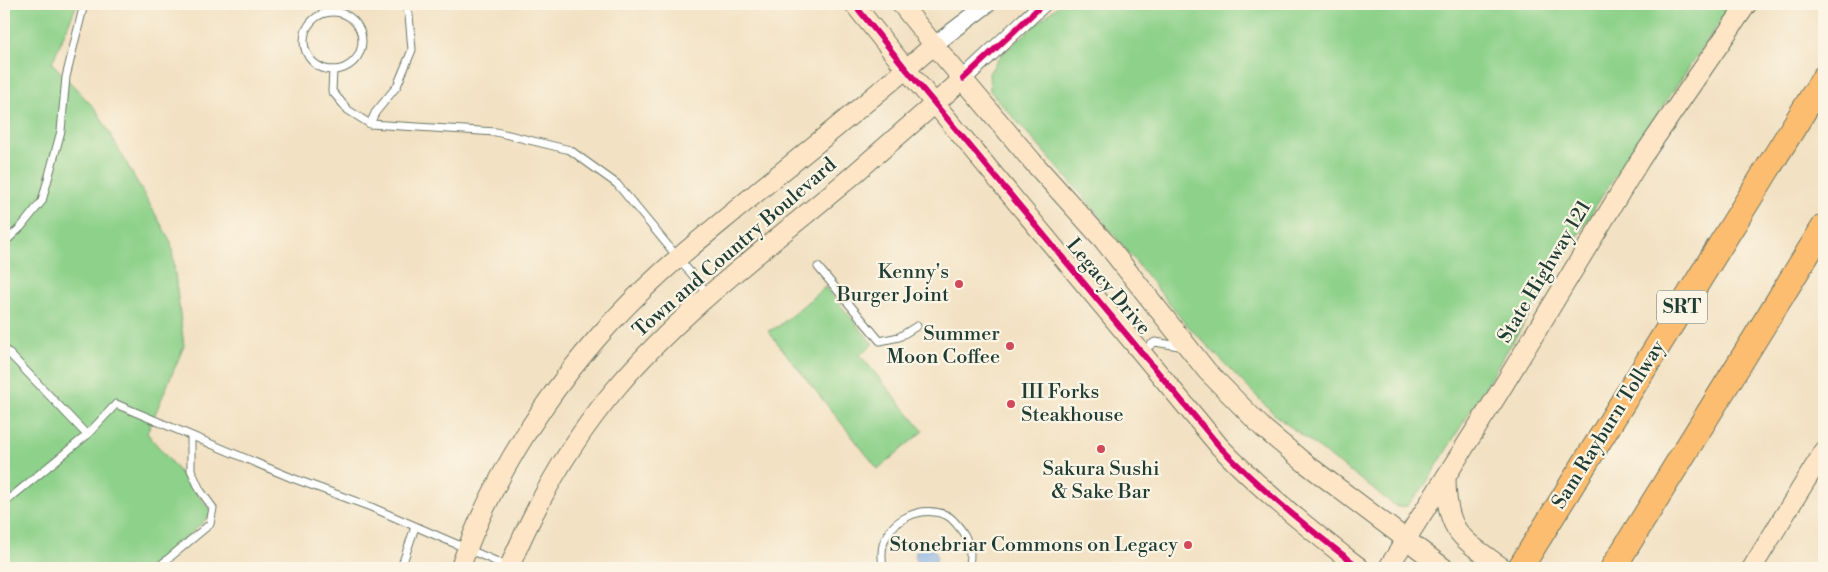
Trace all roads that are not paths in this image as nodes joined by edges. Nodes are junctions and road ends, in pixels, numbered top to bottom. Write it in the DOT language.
graph roads {
  1 [pos="84,4"];
  2 [pos="329,4"];
  3 [pos="404,4"];
  4 [pos="854,4"];
  5 [pos="901,4"];
  6 [pos="988,4"];
  7 [pos="1043,4"];
  8 [pos="1747,4"];
  9 [pos="330,12"];
  10 [pos="934,45"];
  11 [pos="906,69"];
  12 [pos="333,70"];
  13 [pos="1824,78"];
  14 [pos="963,79"];
  15 [pos="935,103"];
  16 [pos="370,124"];
  17 [pos="1824,227"];
  18 [pos="4,243"];
  19 [pos="1824,255"];
  20 [pos="679,258"];
  21 [pos="818,267"];
  22 [pos="709,295"];
  23 [pos="917,326"];
  24 [pos="1753,343"];
  25 [pos="4,348"];
  26 [pos="1141,352"];
  27 [pos="1206,371"];
  28 [pos="87,435"];
  29 [pos="191,436"];
  30 [pos="1824,451"];
  31 [pos="1446,476"];
  32 [pos="4,503"];
  33 [pos="415,527"];
  34 [pos="1407,540"];
  35 [pos="467,550"];
  36 [pos="157,568"];
  37 [pos="401,568"];
  38 [pos="460,568"];
  39 [pos="510,568"];
  40 [pos="883,568"];
  41 [pos="968,568"];
  42 [pos="1360,568"];
  43 [pos="1388,568"];
  44 [pos="1444,568"];
  45 [pos="1503,568"];
  46 [pos="1520,568"];
  47 [pos="1613,568"];
  48 [pos="1752,568"];
  1 -- 18 [label="lane"];
  2 -- 9 [label="lane"];
  3 -- 16 [label="lane"];
  4 -- 11 [label="main road, Legacy Drive"];
  5 -- 10 [label="main road, Legacy Drive"];
  6 -- 10 [label="street, Town and Country Boulevard"];
  7 -- 14 [label="street, Town and Country Boulevard"];
  8 -- 31 [label="main road, State Highway 121"];
  9 -- 12 [label="lane"];
  9 -- 12 [label="lane"];
  10 -- 11 [label="main road, Town and Country Boulevard"];
  10 -- 14 [label="main road, Legacy Drive"];
  11 -- 15 [label="main road, Legacy Drive"];
  11 -- 20 [label="main road, Town and Country Boulevard"];
  12 -- 16 [label="lane"];
  13 -- 46 [label="highway, Sam Rayburn Tollway / SRT"];
  14 -- 15 [label="main road, Town and Country Boulevard"];
  14 -- 27 [label="main road, Legacy Drive"];
  15 -- 22 [label="main road, Town and Country Boulevard"];
  15 -- 26 [label="main road, Legacy Drive"];
  16 -- 20 [label="lane"];
  17 -- 24 [label="highway"];
  19 -- 24 [label="highway"];
  20 -- 22 [label="lane"];
  20 -- 35 [label="main road, Town and Country Boulevard"];
  21 -- 23 [label="lane"];
  22 -- 39 [label="main road, Town and Country Boulevard"];
  24 -- 47 [label="highway"];
  25 -- 28 [label="lane"];
  26 -- 27 [label="lane"];
  26 -- 42 [label="main road, Legacy Drive"];
  27 -- 34 [label="main road, Legacy Drive"];
  28 -- 29 [label="lane"];
  28 -- 32 [label="lane"];
  29 -- 33 [label="lane"];
  29 -- 36 [label="lane"];
  30 -- 48 [label="main road"];
  31 -- 34 [label="main road, State Highway 121"];
  31 -- 45 [label="main road"];
  33 -- 35 [label="lane"];
  33 -- 37 [label="lane"];
  34 -- 43 [label="main road, State Highway 121"];
  34 -- 44 [label="main road, Legacy Drive"];
  35 -- 38 [label="main road, Town and Country Boulevard"];
  35 -- 39 [label="lane"];
  40 -- 41 [label="lane"];
}
